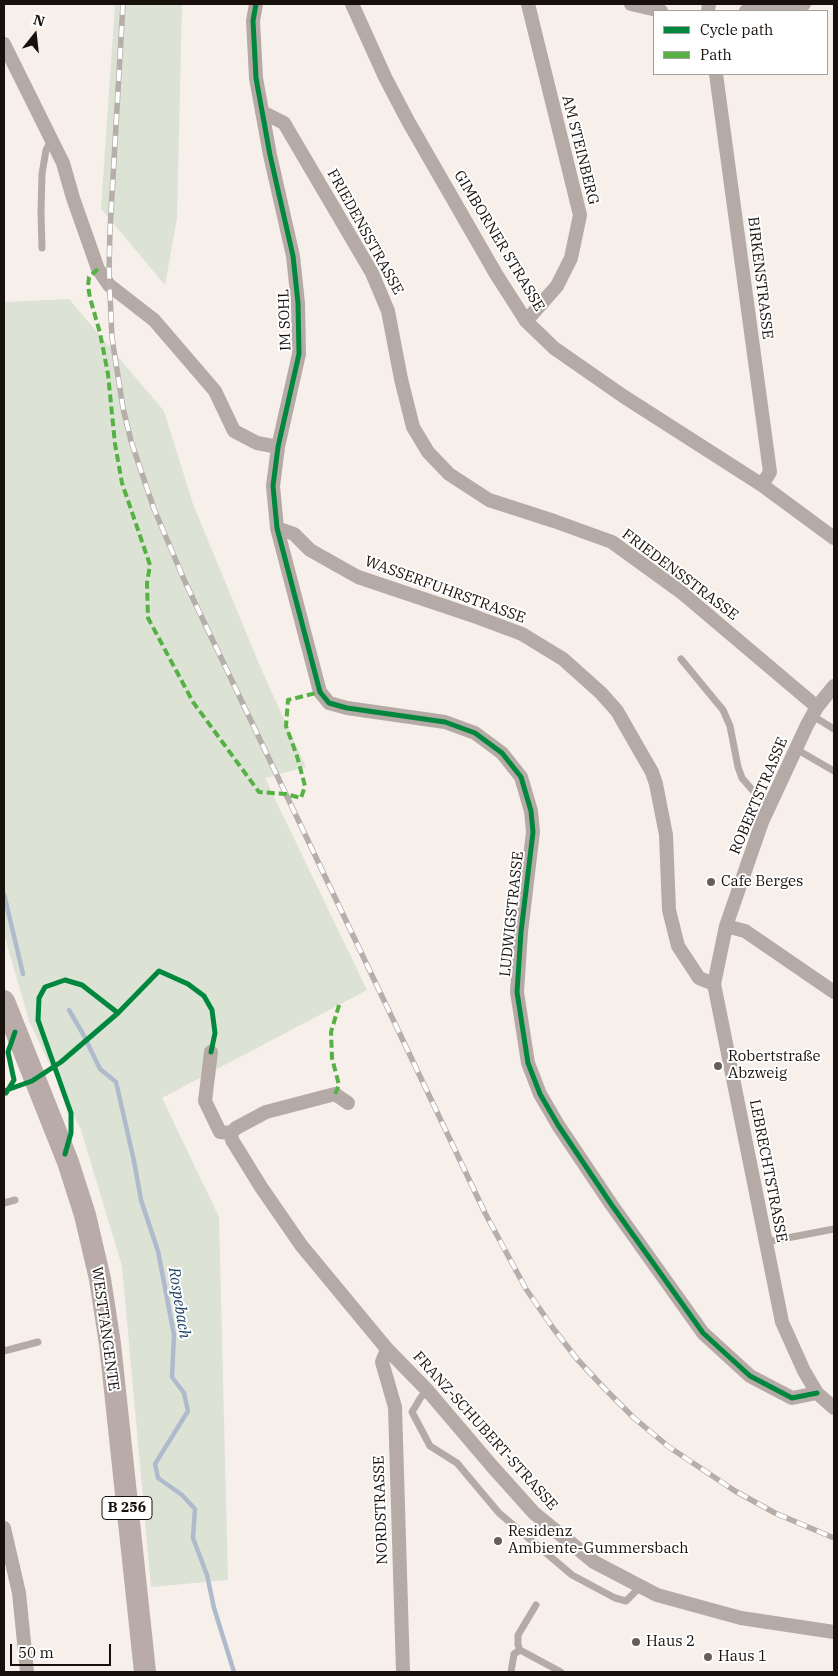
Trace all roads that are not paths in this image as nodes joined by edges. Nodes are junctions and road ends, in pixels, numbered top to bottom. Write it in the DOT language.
graph roads {
  1 [pos="256,4"];
  2 [pos="352,4"];
  3 [pos="528,4"];
  4 [pos="631,4"];
  5 [pos="804,4"];
  6 [pos="656,10"];
  7 [pos="756,10"];
  8 [pos="4,44"];
  9 [pos="716,75"];
  10 [pos="262,112"];
  11 [pos="52,138"];
  12 [pos="42,248"];
  13 [pos="526,321"];
  14 [pos="278,447"];
  15 [pos="762,486"];
  16 [pos="278,528"];
  17 [pos="834,538"];
  18 [pos="681,659"];
  19 [pos="834,686"];
  20 [pos="320,692"];
  21 [pos="815,711"];
  22 [pos="834,729"];
  23 [pos="796,749"];
  24 [pos="834,771"];
  25 [pos="770,804"];
  26 [pos="726,926"];
  27 [pos="714,984"];
  28 [pos="834,992"];
  29 [pos="4,1001"];
  30 [pos="211,1052"];
  31 [pos="348,1103"];
  32 [pos="231,1133"];
  33 [pos="15,1200"];
  34 [pos="4,1203"];
  35 [pos="834,1229"];
  36 [pos="766,1242"];
  37 [pos="38,1342"];
  38 [pos="387,1349"];
  39 [pos="4,1351"];
  40 [pos="428,1391"];
  41 [pos="817,1393"];
  42 [pos="834,1406"];
  43 [pos="4,1528"];
  44 [pos="640,1587"];
  45 [pos="536,1604"];
  46 [pos="834,1632"];
  47 [pos="520,1650"];
  48 [pos="27,1672"];
  49 [pos="144,1672"];
  50 [pos="403,1672"];
  51 [pos="511,1672"];
  52 [pos="561,1672"];
  1 -- 10 [label="street, IM SOHL"];
  2 -- 13 [label="street, GIMBORNER STRASSE"];
  3 -- 13 [label="street, AM STEINBERG"];
  4 -- 6 [label="street"];
  5 -- 7 [label="street"];
  8 -- 11 [label="street"];
  9 -- 15 [label="street, BIRKENSTRASSE"];
  10 -- 14 [label="street, IM SOHL"];
  10 -- 21 [label="street, FRIEDENSSTRASSE"];
  11 -- 12 [label="lane"];
  11 -- 14 [label="street"];
  13 -- 15 [label="street, GIMBORNER STRASSE"];
  14 -- 16 [label="street, IM SOHL"];
  15 -- 17 [label="street, GIMBORNER STRASSE"];
  16 -- 20 [label="street, IM SOHL"];
  16 -- 27 [label="street, WASSERFUHRSTRASSE"];
  18 -- 25 [label="lane"];
  19 -- 21 [label="street, ROBERTSTRASSE"];
  20 -- 41 [label="street, LUDWIGSTRASSE"];
  21 -- 22 [label="lane"];
  21 -- 23 [label="street, ROBERTSTRASSE"];
  23 -- 24 [label="lane"];
  23 -- 25 [label="street, ROBERTSTRASSE"];
  25 -- 26 [label="street, ROBERTSTRASSE"];
  26 -- 27 [label="street, LEBRECHTSTRASSE"];
  26 -- 28 [label="street"];
  27 -- 36 [label="street, LEBRECHTSTRASSE"];
  29 -- 49 [label="main road, WESTTANGENTE / B 256"];
  30 -- 32 [label="street, FRANZ-SCHUBERT-STRASSE"];
  31 -- 32 [label="street"];
  32 -- 38 [label="street, FRANZ-SCHUBERT-STRASSE"];
  33 -- 34 [label="lane"];
  35 -- 36 [label="lane"];
  36 -- 41 [label="street, LEBRECHTSTRASSE"];
  37 -- 39 [label="lane"];
  38 -- 40 [label="street, FRANZ-SCHUBERT-STRASSE"];
  38 -- 50 [label="street, NORDSTRASSE"];
  40 -- 44 [label="street, FRANZ-SCHUBERT-STRASSE"];
  40 -- 44 [label="lane"];
  41 -- 42 [label="street, LEBRECHTSTRASSE"];
  43 -- 48 [label="street"];
  44 -- 46 [label="street, FRANZ-SCHUBERT-STRASSE"];
  45 -- 47 [label="lane"];
  47 -- 51 [label="lane"];
  47 -- 52 [label="lane"];
}
